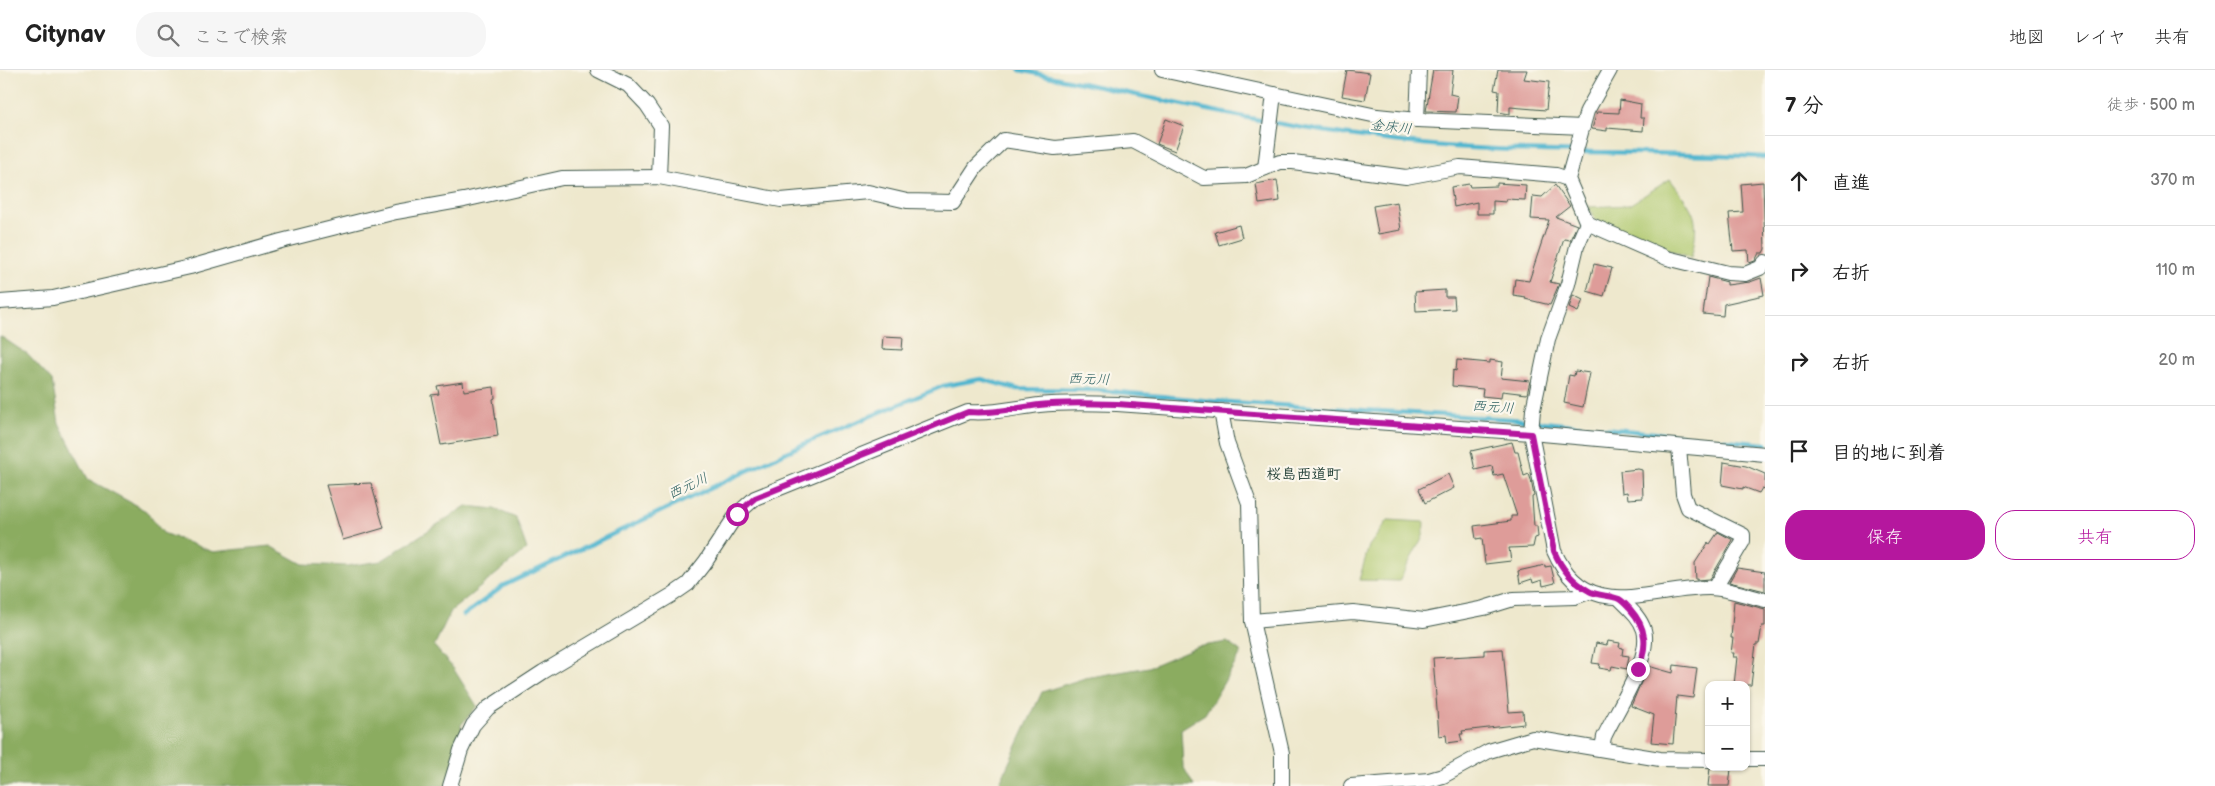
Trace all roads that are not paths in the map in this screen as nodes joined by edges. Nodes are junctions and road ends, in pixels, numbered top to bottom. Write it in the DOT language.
graph roads {
  1 [pos="598,70"];
  2 [pos="1162,70"];
  3 [pos="1419,70"];
  4 [pos="1610,70"];
  5 [pos="1273,99"];
  6 [pos="1417,120"];
  7 [pos="1583,127"];
  8 [pos="1265,168"];
  9 [pos="1569,175"];
  10 [pos="659,177"];
  11 [pos="1587,223"];
  12 [pos="1765,262"];
  13 [pos="0,302"];
  14 [pos="1221,411"];
  15 [pos="1531,434"];
  16 [pos="1679,447"];
  17 [pos="1765,454"];
  18 [pos="1715,588"];
  19 [pos="1589,592"];
  20 [pos="1620,599"];
  21 [pos="1765,600"];
  22 [pos="1252,621"];
  23 [pos="1602,748"];
  24 [pos="1750,759"];
  25 [pos="1765,759"];
  26 [pos="1705,760"];
  27 [pos="1444,781"];
  28 [pos="450,786"];
  29 [pos="1282,786"];
  30 [pos="1351,786"];
  1 -- 10 [label="street"];
  2 -- 5 [label="street"];
  3 -- 6 [label="street"];
  4 -- 7 [label="street"];
  5 -- 6 [label="street"];
  5 -- 8 [label="street"];
  6 -- 7 [label="street"];
  7 -- 9 [label="street"];
  8 -- 9 [label="street"];
  8 -- 10 [label="street"];
  9 -- 11 [label="street"];
  10 -- 13 [label="street"];
  11 -- 12 [label="street"];
  11 -- 15 [label="street"];
  14 -- 15 [label="street"];
  14 -- 22 [label="street"];
  14 -- 28 [label="street"];
  15 -- 16 [label="street"];
  15 -- 19 [label="street"];
  16 -- 17 [label="street"];
  16 -- 18 [label="street"];
  18 -- 20 [label="street"];
  18 -- 21 [label="street"];
  19 -- 20 [label="street"];
  19 -- 22 [label="street"];
  20 -- 23 [label="street"];
  22 -- 29 [label="street"];
  23 -- 26 [label="street"];
  23 -- 27 [label="street"];
  24 -- 25 [label="street"];
  27 -- 30 [label="street"];
}
